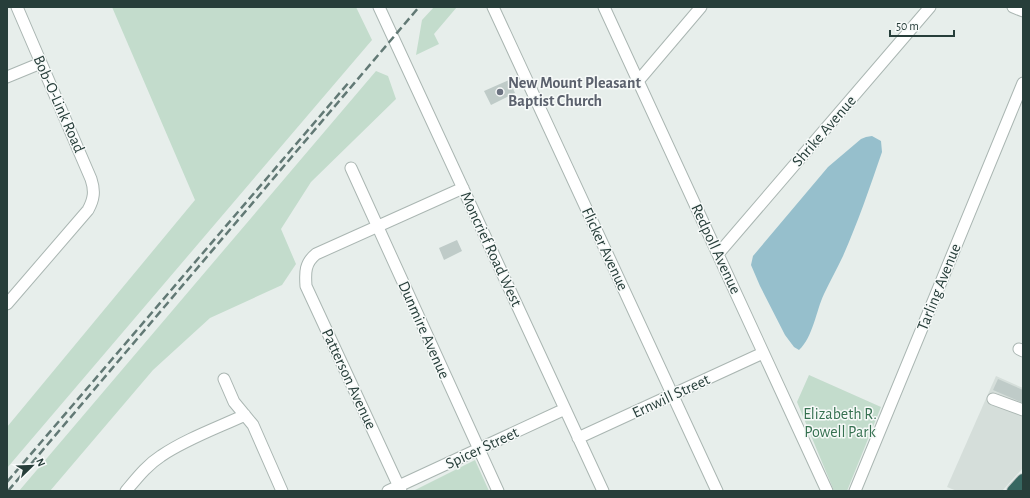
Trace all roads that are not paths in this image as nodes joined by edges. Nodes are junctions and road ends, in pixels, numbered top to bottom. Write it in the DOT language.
graph roads {
  1 [pos="17,7"];
  2 [pos="379,7"];
  3 [pos="493,7"];
  4 [pos="604,7"];
  5 [pos="701,7"];
  6 [pos="930,7"];
  7 [pos="1013,7"];
  8 [pos="1023,11"];
  9 [pos="41,63"];
  10 [pos="7,77"];
  11 [pos="639,80"];
  12 [pos="1023,83"];
  13 [pos="351,168"];
  14 [pos="463,188"];
  15 [pos="377,226"];
  16 [pos="718,254"];
  17 [pos="7,304"];
  18 [pos="763,353"];
  19 [pos="224,379"];
  20 [pos="672,395"];
  21 [pos="993,399"];
  22 [pos="565,409"];
  23 [pos="1023,410"];
  24 [pos="245,415"];
  25 [pos="578,438"];
  26 [pos="479,449"];
  27 [pos="1023,480"];
  28 [pos="400,489"];
  29 [pos="126,491"];
  30 [pos="282,491"];
  31 [pos="388,491"];
  32 [pos="498,491"];
  33 [pos="603,491"];
  34 [pos="717,491"];
  35 [pos="827,491"];
  36 [pos="855,491"];
  37 [pos="1013,491"];
  1 -- 9 [label="street, Bob-O-Link Road"];
  2 -- 14 [label="street, Moncrief Road West"];
  3 -- 20 [label="street, Flicker Avenue"];
  4 -- 11 [label="street, Redpoll Avenue"];
  5 -- 11 [label="street"];
  6 -- 16 [label="street, Shrike Avenue"];
  7 -- 8 [label="street"];
  9 -- 10 [label="street"];
  9 -- 17 [label="street, Bob-O-Link Road"];
  11 -- 16 [label="street, Redpoll Avenue"];
  12 -- 36 [label="street, Tarling Avenue"];
  13 -- 15 [label="street, Dunmire Avenue"];
  14 -- 15 [label="street"];
  14 -- 22 [label="street, Moncrief Road West"];
  15 -- 26 [label="street, Dunmire Avenue"];
  15 -- 28 [label="street, Patterson Avenue"];
  16 -- 18 [label="street, Redpoll Avenue"];
  18 -- 20 [label="street, Ernwill Street"];
  18 -- 35 [label="street, Redpoll Avenue"];
  19 -- 24 [label="street"];
  20 -- 25 [label="street, Ernwill Street"];
  20 -- 34 [label="street, Flicker Avenue"];
  21 -- 23 [label="street"];
  22 -- 25 [label="street, Moncrief Road West"];
  22 -- 26 [label="street, Spicer Street"];
  24 -- 29 [label="street"];
  24 -- 30 [label="street"];
  25 -- 33 [label="street, Moncrief Road West"];
  26 -- 28 [label="street, Spicer Street"];
  26 -- 32 [label="street, Dunmire Avenue"];
  27 -- 37 [label="highway"];
  28 -- 31 [label="street, Spicer Street"];
}
